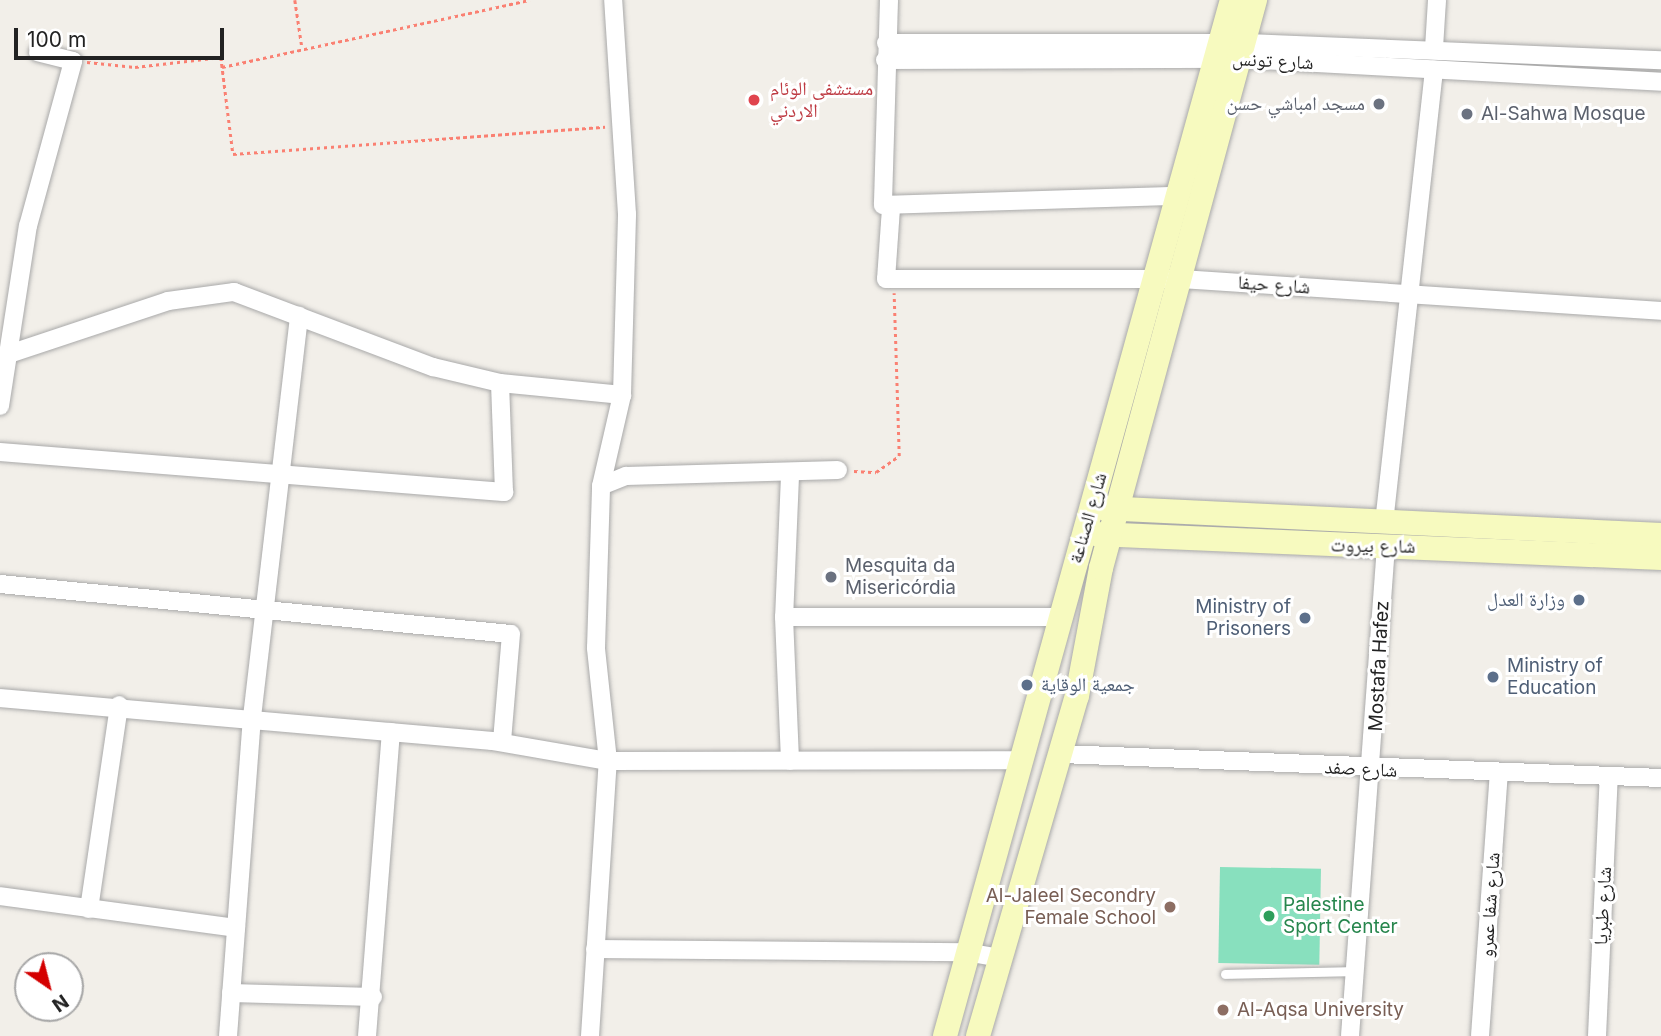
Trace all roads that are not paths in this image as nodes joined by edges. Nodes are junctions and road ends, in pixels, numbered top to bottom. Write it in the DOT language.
graph roads {
  1 [pos="613,0"];
  2 [pos="889,0"];
  3 [pos="1232,0"];
  4 [pos="1255,0"];
  5 [pos="1437,0"];
  6 [pos="1434,48"];
  7 [pos="1218,51"];
  8 [pos="1245,51"];
  9 [pos="38,52"];
  10 [pos="885,52"];
  11 [pos="1661,60"];
  12 [pos="1434,71"];
  13 [pos="1661,82"];
  14 [pos="1177,196"];
  15 [pos="891,208"];
  16 [pos="1169,279"];
  17 [pos="1405,294"];
  18 [pos="1661,311"];
  19 [pos="299,316"];
  20 [pos="3,356"];
  21 [pos="500,383"];
  22 [pos="622,396"];
  23 [pos="0,406"];
  24 [pos="0,452"];
  25 [pos="282,470"];
  26 [pos="838,470"];
  27 [pos="790,476"];
  28 [pos="601,486"];
  29 [pos="1092,507"];
  30 [pos="1118,510"];
  31 [pos="1085,532"];
  32 [pos="1385,535"];
  33 [pos="1661,535"];
  34 [pos="1110,538"];
  35 [pos="1661,558"];
  36 [pos="0,584"];
  37 [pos="264,610"];
  38 [pos="784,617"];
  39 [pos="1058,617"];
  40 [pos="0,698"];
  41 [pos="119,705"];
  42 [pos="252,717"];
  43 [pos="391,733"];
  44 [pos="502,743"];
  45 [pos="1061,754"];
  46 [pos="1019,760"];
  47 [pos="608,761"];
  48 [pos="790,761"];
  49 [pos="1373,771"];
  50 [pos="1500,774"];
  51 [pos="1609,776"];
  52 [pos="1661,778"];
  53 [pos="0,896"];
  54 [pos="89,909"];
  55 [pos="236,928"];
  56 [pos="594,949"];
  57 [pos="966,952"];
  58 [pos="999,958"];
  59 [pos="1354,971"];
  60 [pos="1225,974"];
  61 [pos="231,993"];
  62 [pos="373,997"];
  63 [pos="228,1036"];
  64 [pos="367,1036"];
  65 [pos="590,1036"];
  66 [pos="945,1036"];
  67 [pos="978,1036"];
  68 [pos="1350,1036"];
  69 [pos="1480,1036"];
  70 [pos="1597,1036"];
  1 -- 22 [label="street"];
  2 -- 10 [label="street"];
  3 -- 7 [label="main road, شارع الصناعة"];
  4 -- 8 [label="main road, شارع الصناعة"];
  5 -- 6 [label="street"];
  6 -- 8 [label="street, شارع تونس"];
  6 -- 11 [label="street, شارع تونس"];
  7 -- 8 [label="street, شارع تونس"];
  7 -- 10 [label="street, شارع تونس"];
  7 -- 14 [label="main road, شارع الصناعة"];
  8 -- 12 [label="street, شارع تونس"];
  8 -- 16 [label="main road, شارع الصناعة"];
  9 -- 20 [label="street"];
  10 -- 15 [label="street"];
  12 -- 13 [label="street, شارع تونس"];
  12 -- 17 [label="street, Mostafa Hafez"];
  14 -- 15 [label="street"];
  14 -- 16 [label="main road, شارع الصناعة"];
  15 -- 16 [label="street, شارع حيفا"];
  16 -- 17 [label="street, شارع حيفا"];
  16 -- 29 [label="main road, شارع الصناعة"];
  16 -- 30 [label="main road, شارع الصناعة"];
  17 -- 18 [label="street, شارع حيفا"];
  17 -- 32 [label="street, Mostafa Hafez"];
  19 -- 20 [label="street"];
  19 -- 21 [label="street"];
  19 -- 25 [label="street"];
  20 -- 23 [label="street"];
  21 -- 22 [label="street"];
  21 -- 25 [label="street"];
  22 -- 28 [label="street"];
  24 -- 25 [label="street"];
  25 -- 37 [label="street"];
  26 -- 27 [label="street"];
  27 -- 28 [label="street"];
  27 -- 38 [label="street"];
  28 -- 47 [label="street"];
  29 -- 30 [label="main road, شارع بيروت"];
  29 -- 31 [label="main road, شارع الصناعة"];
  30 -- 32 [label="main road, شارع بيروت"];
  30 -- 34 [label="main road, شارع الصناعة"];
  31 -- 34 [label="main road, شارع بيروت"];
  31 -- 39 [label="main road, شارع الصناعة"];
  32 -- 33 [label="main road, شارع بيروت"];
  32 -- 34 [label="main road, شارع بيروت"];
  32 -- 35 [label="main road, شارع بيروت"];
  32 -- 49 [label="street, Mostafa Hafez"];
  34 -- 45 [label="main road, شارع الصناعة"];
  36 -- 37 [label="street"];
  37 -- 42 [label="street"];
  37 -- 44 [label="street"];
  38 -- 39 [label="street"];
  38 -- 48 [label="street"];
  39 -- 46 [label="main road, شارع الصناعة"];
  40 -- 41 [label="street"];
  41 -- 42 [label="street"];
  41 -- 54 [label="street"];
  42 -- 43 [label="street"];
  42 -- 55 [label="street"];
  43 -- 44 [label="street"];
  43 -- 62 [label="street"];
  44 -- 47 [label="street"];
  45 -- 49 [label="street, شارع صفد"];
  45 -- 58 [label="main road, شارع الصناعة"];
  46 -- 48 [label="street"];
  46 -- 57 [label="main road, شارع الصناعة"];
  47 -- 48 [label="street"];
  47 -- 56 [label="street"];
  49 -- 50 [label="street, شارع صفد"];
  49 -- 59 [label="street, Mostafa Hafez"];
  50 -- 51 [label="street, شارع صفد"];
  50 -- 69 [label="street, شارع شفا عمرو"];
  51 -- 52 [label="street, شارع صفد"];
  51 -- 70 [label="street, شارع طبريا"];
  53 -- 54 [label="street"];
  54 -- 55 [label="street"];
  55 -- 61 [label="street"];
  56 -- 57 [label="street"];
  56 -- 65 [label="street"];
  57 -- 58 [label="street"];
  57 -- 66 [label="main road, شارع الصناعة"];
  58 -- 67 [label="main road, شارع الصناعة"];
  59 -- 60 [label="lane"];
  59 -- 68 [label="street, Mostafa Hafez"];
  61 -- 62 [label="street"];
  61 -- 63 [label="street"];
  62 -- 64 [label="street"];
}
